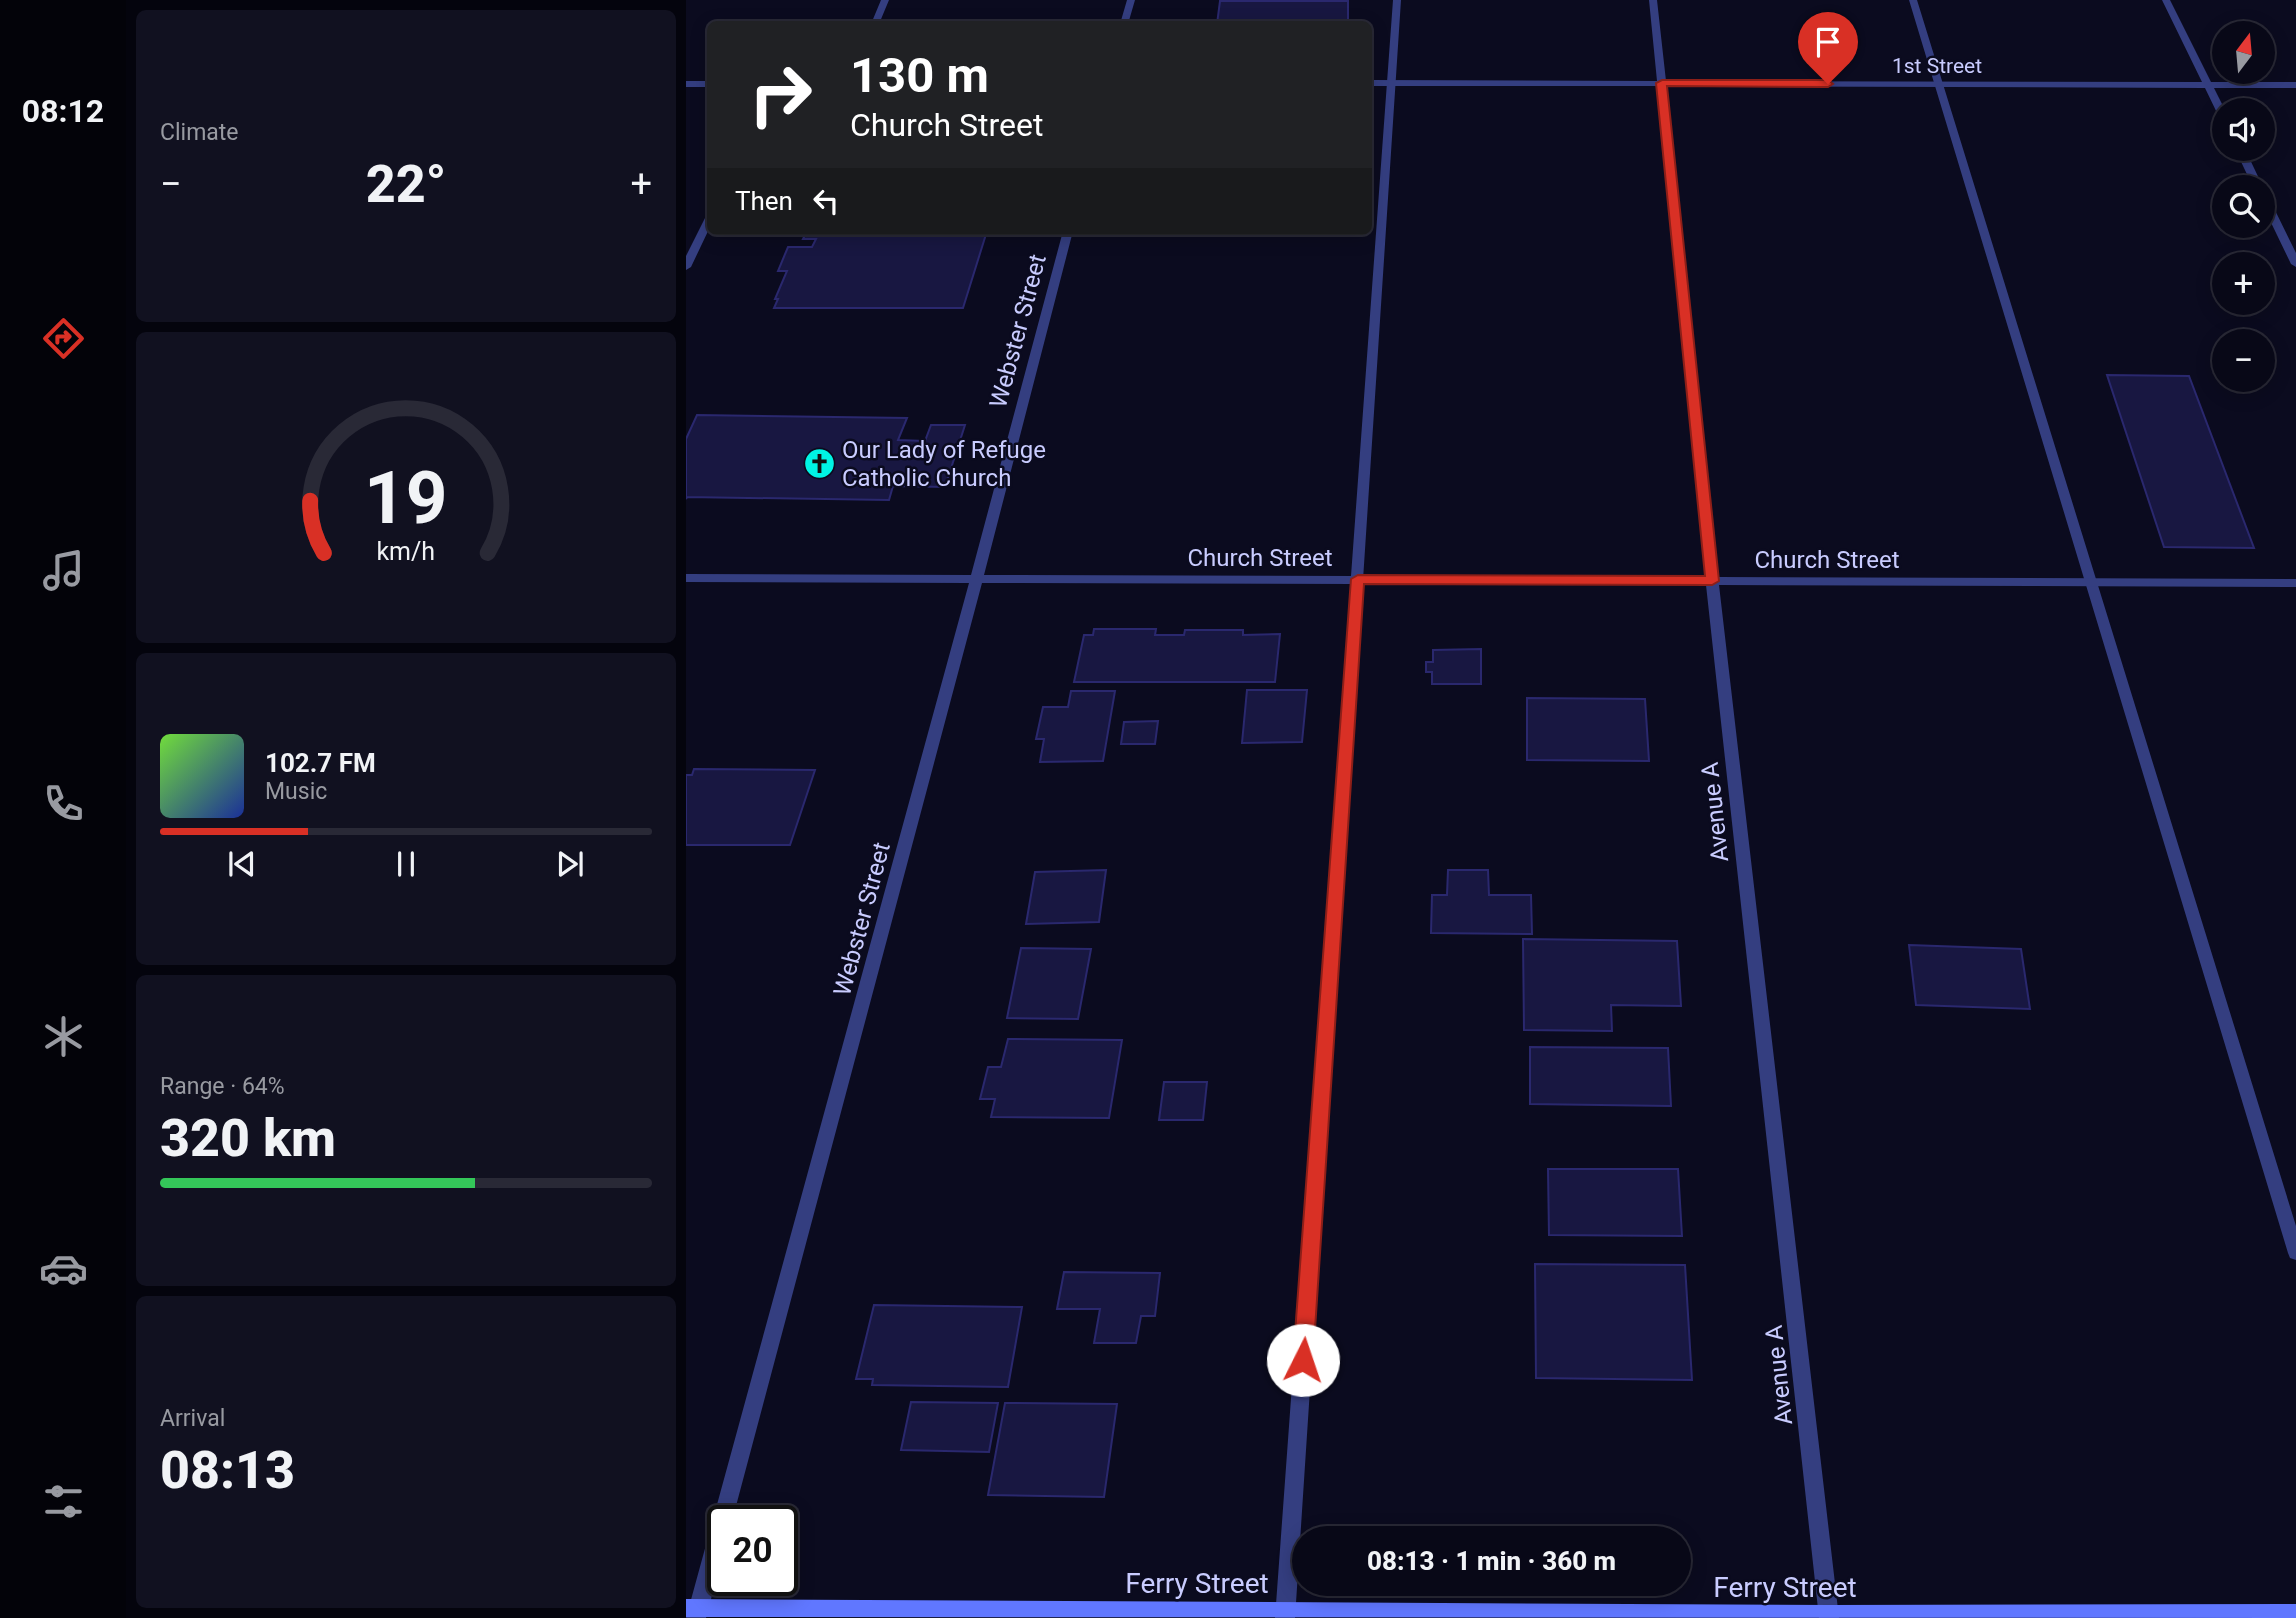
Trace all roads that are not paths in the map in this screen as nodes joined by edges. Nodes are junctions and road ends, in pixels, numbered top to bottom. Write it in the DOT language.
graph roads {
  1 [pos="886,0"];
  2 [pos="1131,0"];
  3 [pos="1397,0"];
  4 [pos="1653,0"];
  5 [pos="1913,0"];
  6 [pos="2166,0"];
  7 [pos="876,21"];
  8 [pos="1125,21"];
  9 [pos="1372,83"];
  10 [pos="1392,83"];
  11 [pos="1662,83"];
  12 [pos="686,84"];
  13 [pos="707,84"];
  14 [pos="1939,84"];
  15 [pos="2208,85"];
  16 [pos="2296,85"];
  17 [pos="2214,98"];
  18 [pos="2275,221"];
  19 [pos="707,224"];
  20 [pos="1067,235"];
  21 [pos="2296,264"];
  22 [pos="686,267"];
  23 [pos="977,577"];
  24 [pos="686,578"];
  25 [pos="1358,579"];
  26 [pos="1712,581"];
  27 [pos="2091,582"];
  28 [pos="2296,583"];
  29 [pos="2296,1253"];
  30 [pos="694,1611"];
  31 [pos="2296,1613"];
  32 [pos="1285,1615"];
  33 [pos="1829,1617"];
  1 -- 7 [label="street"];
  2 -- 8 [label="street"];
  3 -- 10 [label="street"];
  4 -- 11 [label="street, Avenue A"];
  5 -- 14 [label="street"];
  6 -- 15 [label="street"];
  9 -- 10 [label="street, 1st Street"];
  10 -- 11 [label="street, 1st Street"];
  10 -- 25 [label="street"];
  11 -- 14 [label="street, 1st Street"];
  11 -- 26 [label="street, Avenue A"];
  12 -- 13 [label="street"];
  14 -- 15 [label="street, 1st Street"];
  14 -- 27 [label="street"];
  15 -- 16 [label="street, 1st Street"];
  15 -- 17 [label="street"];
  18 -- 21 [label="street"];
  19 -- 22 [label="street"];
  20 -- 23 [label="street, Webster Street"];
  23 -- 24 [label="street, Church Street"];
  23 -- 25 [label="street, Church Street"];
  23 -- 30 [label="street, Webster Street"];
  25 -- 26 [label="street, Church Street"];
  25 -- 32 [label="street"];
  26 -- 27 [label="street, Church Street"];
  26 -- 33 [label="street, Avenue A"];
  27 -- 28 [label="street, Church Street"];
  27 -- 29 [label="street"];
  30 -- 32 [label="street, Ferry Street"];
  31 -- 33 [label="street, Ferry Street"];
  32 -- 33 [label="street, Ferry Street"];
}
